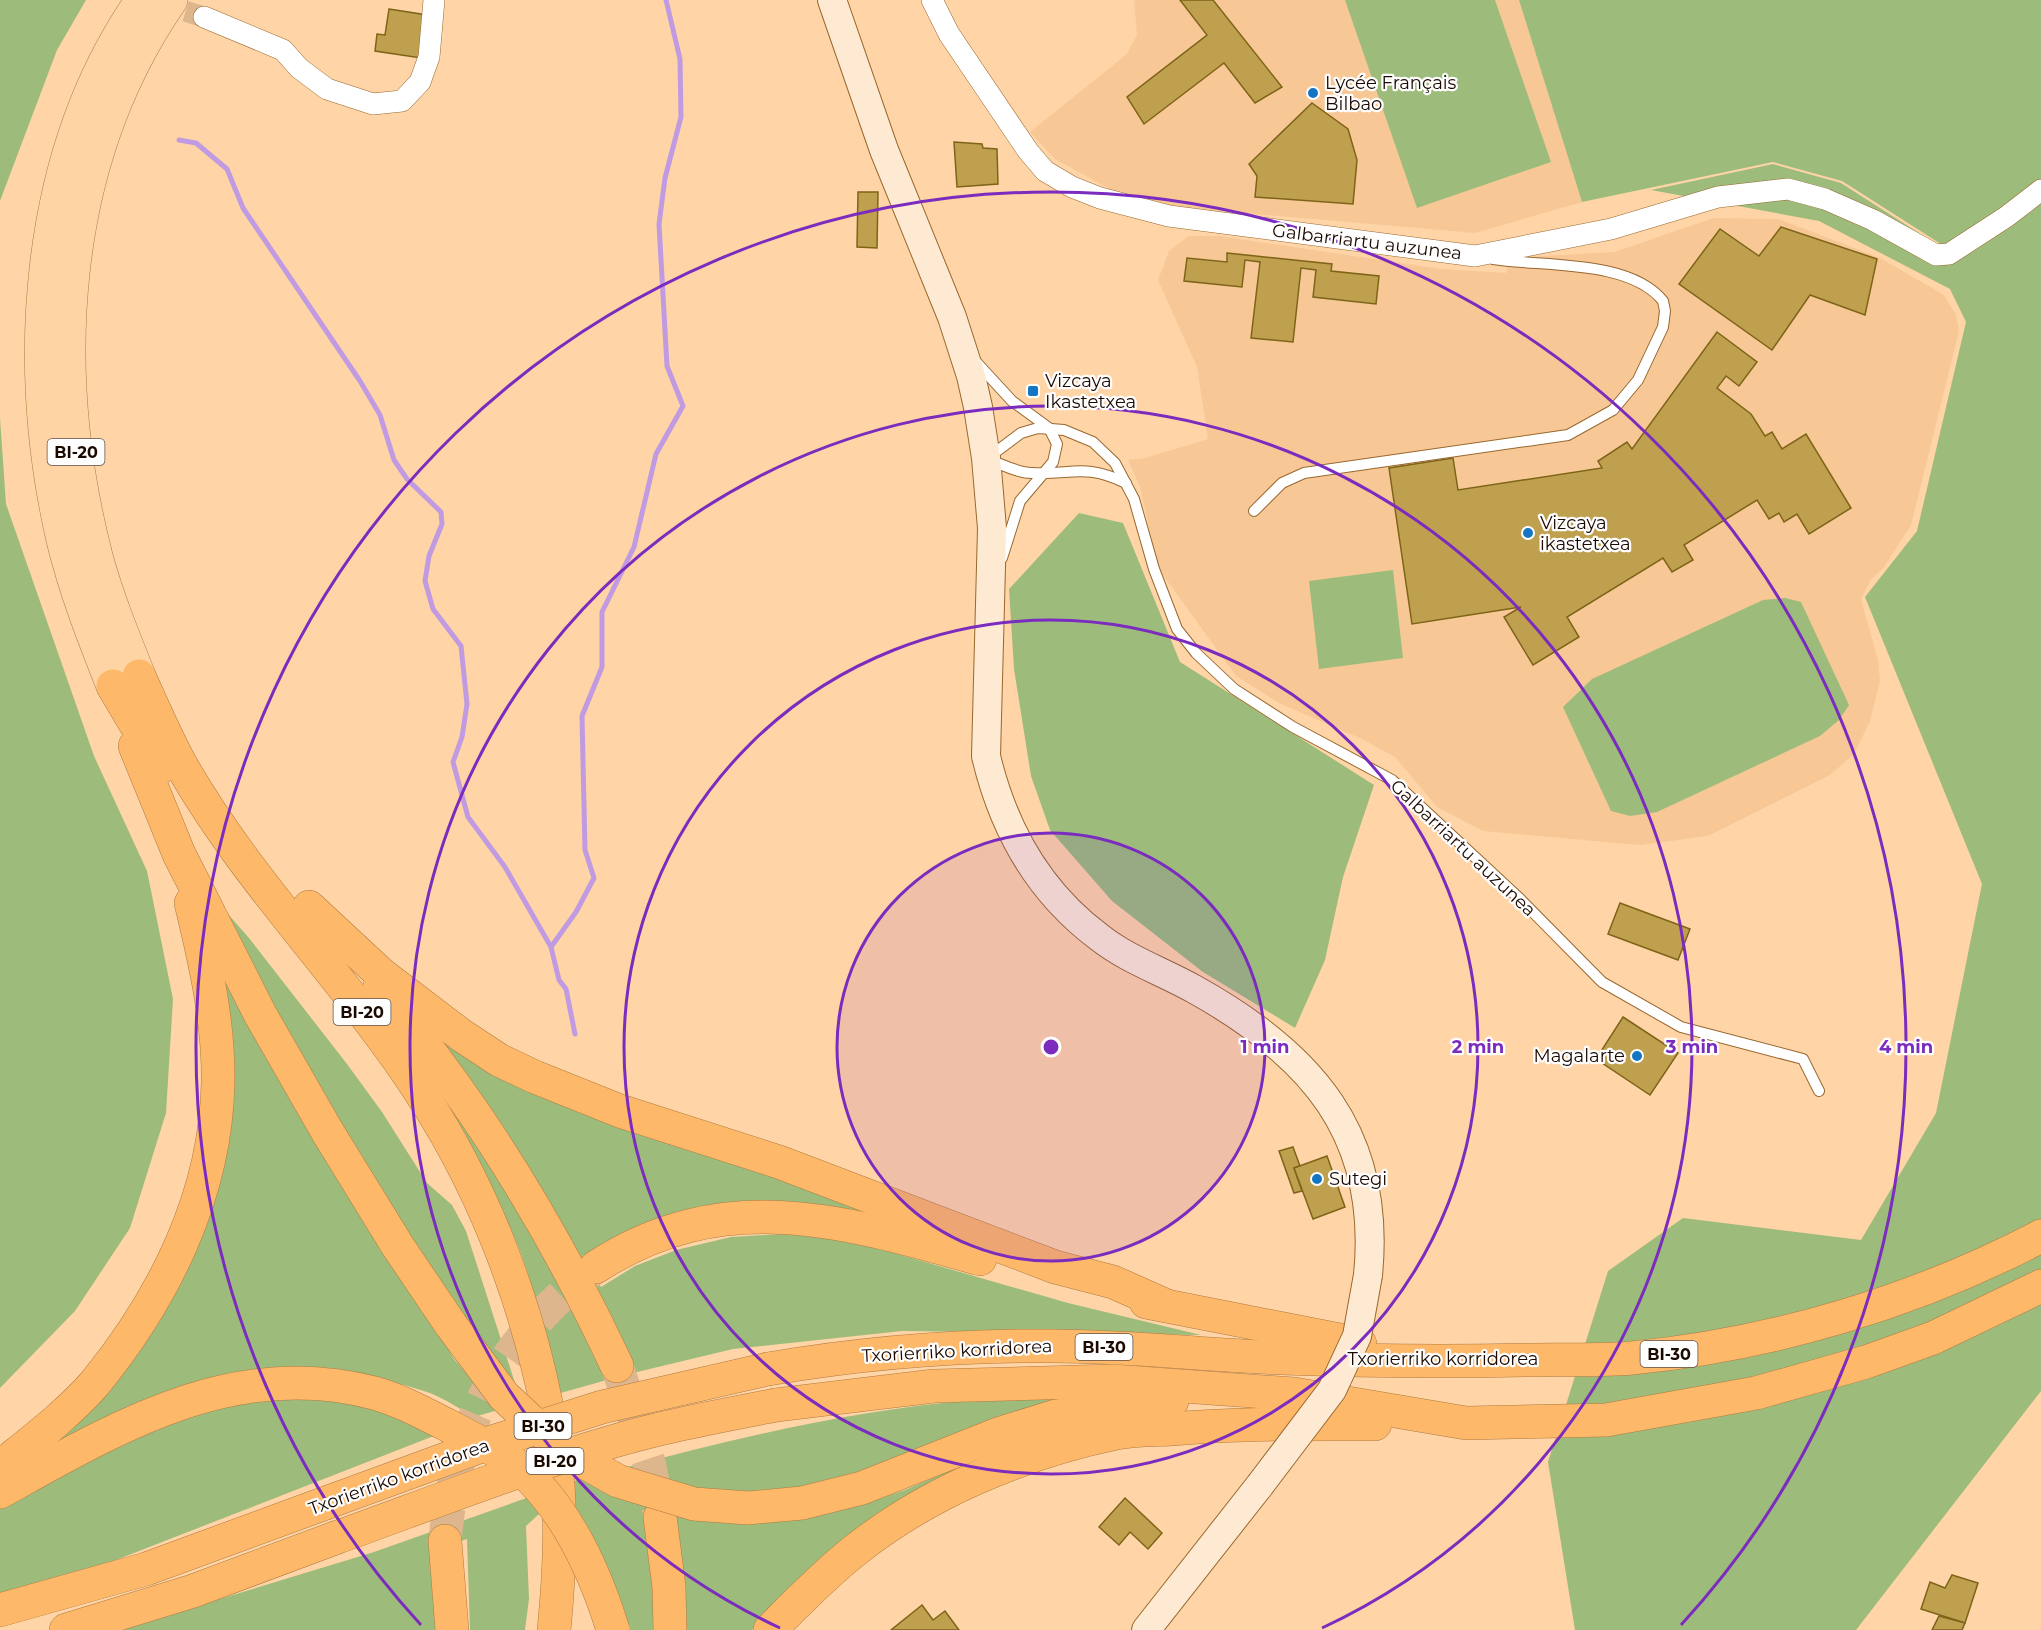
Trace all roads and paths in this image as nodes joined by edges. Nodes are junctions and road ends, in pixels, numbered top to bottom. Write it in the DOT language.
graph roads {
  1 [pos="142,0"];
  2 [pos="171,0"];
  3 [pos="434,0"];
  4 [pos="832,0"];
  5 [pos="847,0"];
  6 [pos="932,0"];
  7 [pos="204,17"];
  8 [pos="855,64"];
  9 [pos="2041,190"];
  10 [pos="1475,256"];
  11 [pos="960,340"];
  12 [pos="1049,428"];
  13 [pos="986,458"];
  14 [pos="1045,472"];
  15 [pos="1125,483"];
  16 [pos="1254,511"];
  17 [pos="991,598"];
  18 [pos="126,681"];
  19 [pos="179,854"];
  20 [pos="309,907"];
  21 [pos="1819,1091"];
  22 [pos="2041,1236"];
  23 [pos="596,1267"];
  24 [pos="2041,1286"];
  25 [pos="1167,1306"];
  26 [pos="1441,1362"];
  27 [pos="617,1366"];
  28 [pos="1381,1410"];
  29 [pos="1466,1423"];
  30 [pos="0,1467"];
  31 [pos="0,1492"];
  32 [pos="660,1517"];
  33 [pos="445,1541"];
  34 [pos="0,1610"];
  35 [pos="66,1630"];
  36 [pos="452,1630"];
  37 [pos="534,1630"];
  38 [pos="554,1630"];
  39 [pos="613,1630"];
  40 [pos="670,1630"];
  41 [pos="770,1630"];
  42 [pos="1146,1630"];
  1 -- 18 [label="main road, BI-20"];
  2 -- 18 [label="main road, BI-20"];
  3 -- 7 [label="street"];
  4 -- 8 [label="street"];
  5 -- 8 [label="street"];
  6 -- 10 [label="street, Galbarriartu auzunea"];
  8 -- 11 [label="street"];
  9 -- 10 [label="street, Galbarriartu auzunea"];
  10 -- 16 [label="lane"];
  11 -- 12 [label="lane"];
  11 -- 13 [label="street"];
  12 -- 13 [label="lane"];
  12 -- 14 [label="lane"];
  12 -- 15 [label="lane, Galbarriartu auzunea"];
  13 -- 14 [label="lane"];
  13 -- 17 [label="street"];
  14 -- 15 [label="lane"];
  14 -- 17 [label="lane"];
  15 -- 21 [label="lane, Galbarriartu auzunea"];
  17 -- 42 [label="street, bridge"];
  18 -- 19 [label="highway"];
  18 -- 20 [label="highway"];
  18 -- 37 [label="highway, BI-20"];
  18 -- 38 [label="highway, BI-20"];
  19 -- 28 [label="highway, bridge"];
  19 -- 30 [label="highway"];
  20 -- 25 [label="highway"];
  20 -- 27 [label="highway"];
  22 -- 26 [label="highway, Txorierriko korridorea / BI-30"];
  23 -- 25 [label="highway"];
  24 -- 29 [label="highway, Txorierriko korridorea"];
  25 -- 26 [label="highway"];
  26 -- 34 [label="highway, Txorierriko korridorea / BI-30, bridge"];
  28 -- 29 [label="highway, Txorierriko korridorea"];
  28 -- 35 [label="highway, Txorierriko korridorea / BI-30, bridge"];
  29 -- 41 [label="highway"];
  31 -- 39 [label="highway, bridge"];
  32 -- 40 [label="highway"];
  33 -- 36 [label="highway"];
}
